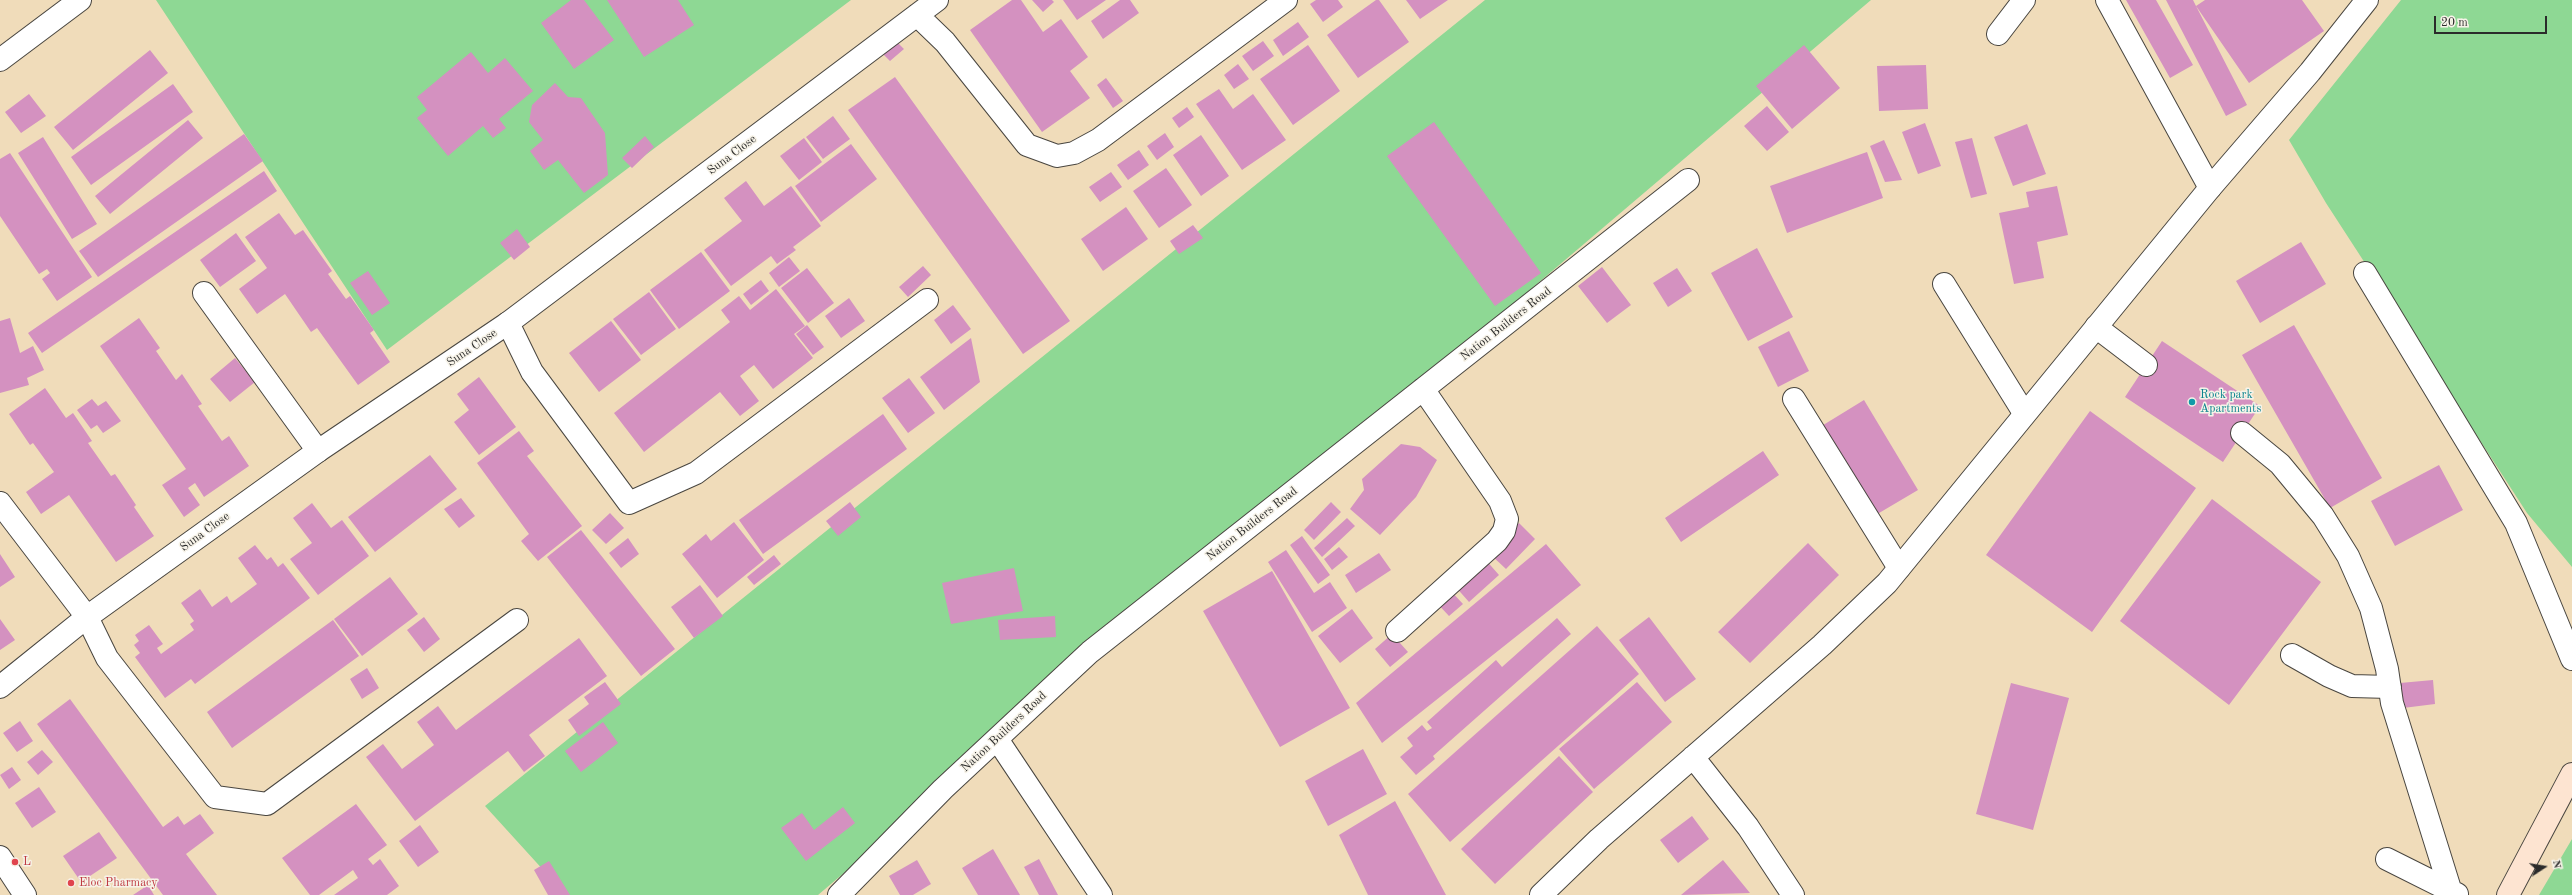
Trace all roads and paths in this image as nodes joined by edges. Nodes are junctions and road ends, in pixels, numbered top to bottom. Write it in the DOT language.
graph roads {
  1 [pos="80,0"];
  2 [pos="937,0"];
  3 [pos="1286,0"];
  4 [pos="2024,0"];
  5 [pos="2107,0"];
  6 [pos="2367,0"];
  7 [pos="917,15"];
  8 [pos="1998,34"];
  9 [pos="0,60"];
  10 [pos="1688,180"];
  11 [pos="2210,188"];
  12 [pos="2365,273"];
  13 [pos="1944,284"];
  14 [pos="204,293"];
  15 [pos="927,300"];
  16 [pos="508,323"];
  17 [pos="2096,326"];
  18 [pos="2146,365"];
  19 [pos="1423,389"];
  20 [pos="1794,399"];
  21 [pos="2024,413"];
  22 [pos="2242,433"];
  23 [pos="318,451"];
  24 [pos="0,503"];
  25 [pos="1899,568"];
  26 [pos="87,617"];
  27 [pos="517,620"];
  28 [pos="1397,631"];
  29 [pos="2292,656"];
  30 [pos="2572,659"];
  31 [pos="0,687"];
  32 [pos="2390,687"];
  33 [pos="997,739"];
  34 [pos="1692,757"];
  35 [pos="2572,774"];
  36 [pos="0,857"];
  37 [pos="2387,859"];
  38 [pos="2452,893"];
  39 [pos="25,895"];
  40 [pos="839,895"];
  41 [pos="1101,895"];
  42 [pos="1541,895"];
  43 [pos="1793,895"];
  44 [pos="2508,895"];
  1 -- 9 [label="street"];
  2 -- 7 [label="street, Suna Close"];
  3 -- 7 [label="street"];
  4 -- 8 [label="street"];
  5 -- 11 [label="street"];
  6 -- 11 [label="street"];
  7 -- 16 [label="street, Suna Close"];
  10 -- 19 [label="street, Nation Builders Road"];
  11 -- 17 [label="street"];
  12 -- 30 [label="street"];
  13 -- 21 [label="street"];
  14 -- 23 [label="street"];
  15 -- 16 [label="street"];
  16 -- 23 [label="street, Suna Close"];
  17 -- 18 [label="street"];
  17 -- 21 [label="street"];
  19 -- 28 [label="street"];
  19 -- 33 [label="street, Nation Builders Road"];
  20 -- 25 [label="street"];
  21 -- 25 [label="street"];
  22 -- 32 [label="street"];
  23 -- 26 [label="street, Suna Close"];
  24 -- 26 [label="street"];
  25 -- 34 [label="street"];
  26 -- 27 [label="street"];
  26 -- 31 [label="street, Suna Close"];
  29 -- 32 [label="street"];
  32 -- 38 [label="street"];
  33 -- 40 [label="street, Nation Builders Road"];
  33 -- 41 [label="street"];
  34 -- 42 [label="street"];
  34 -- 43 [label="street"];
  35 -- 44 [label="main road"];
  36 -- 39 [label="street"];
  37 -- 38 [label="street"];
}
